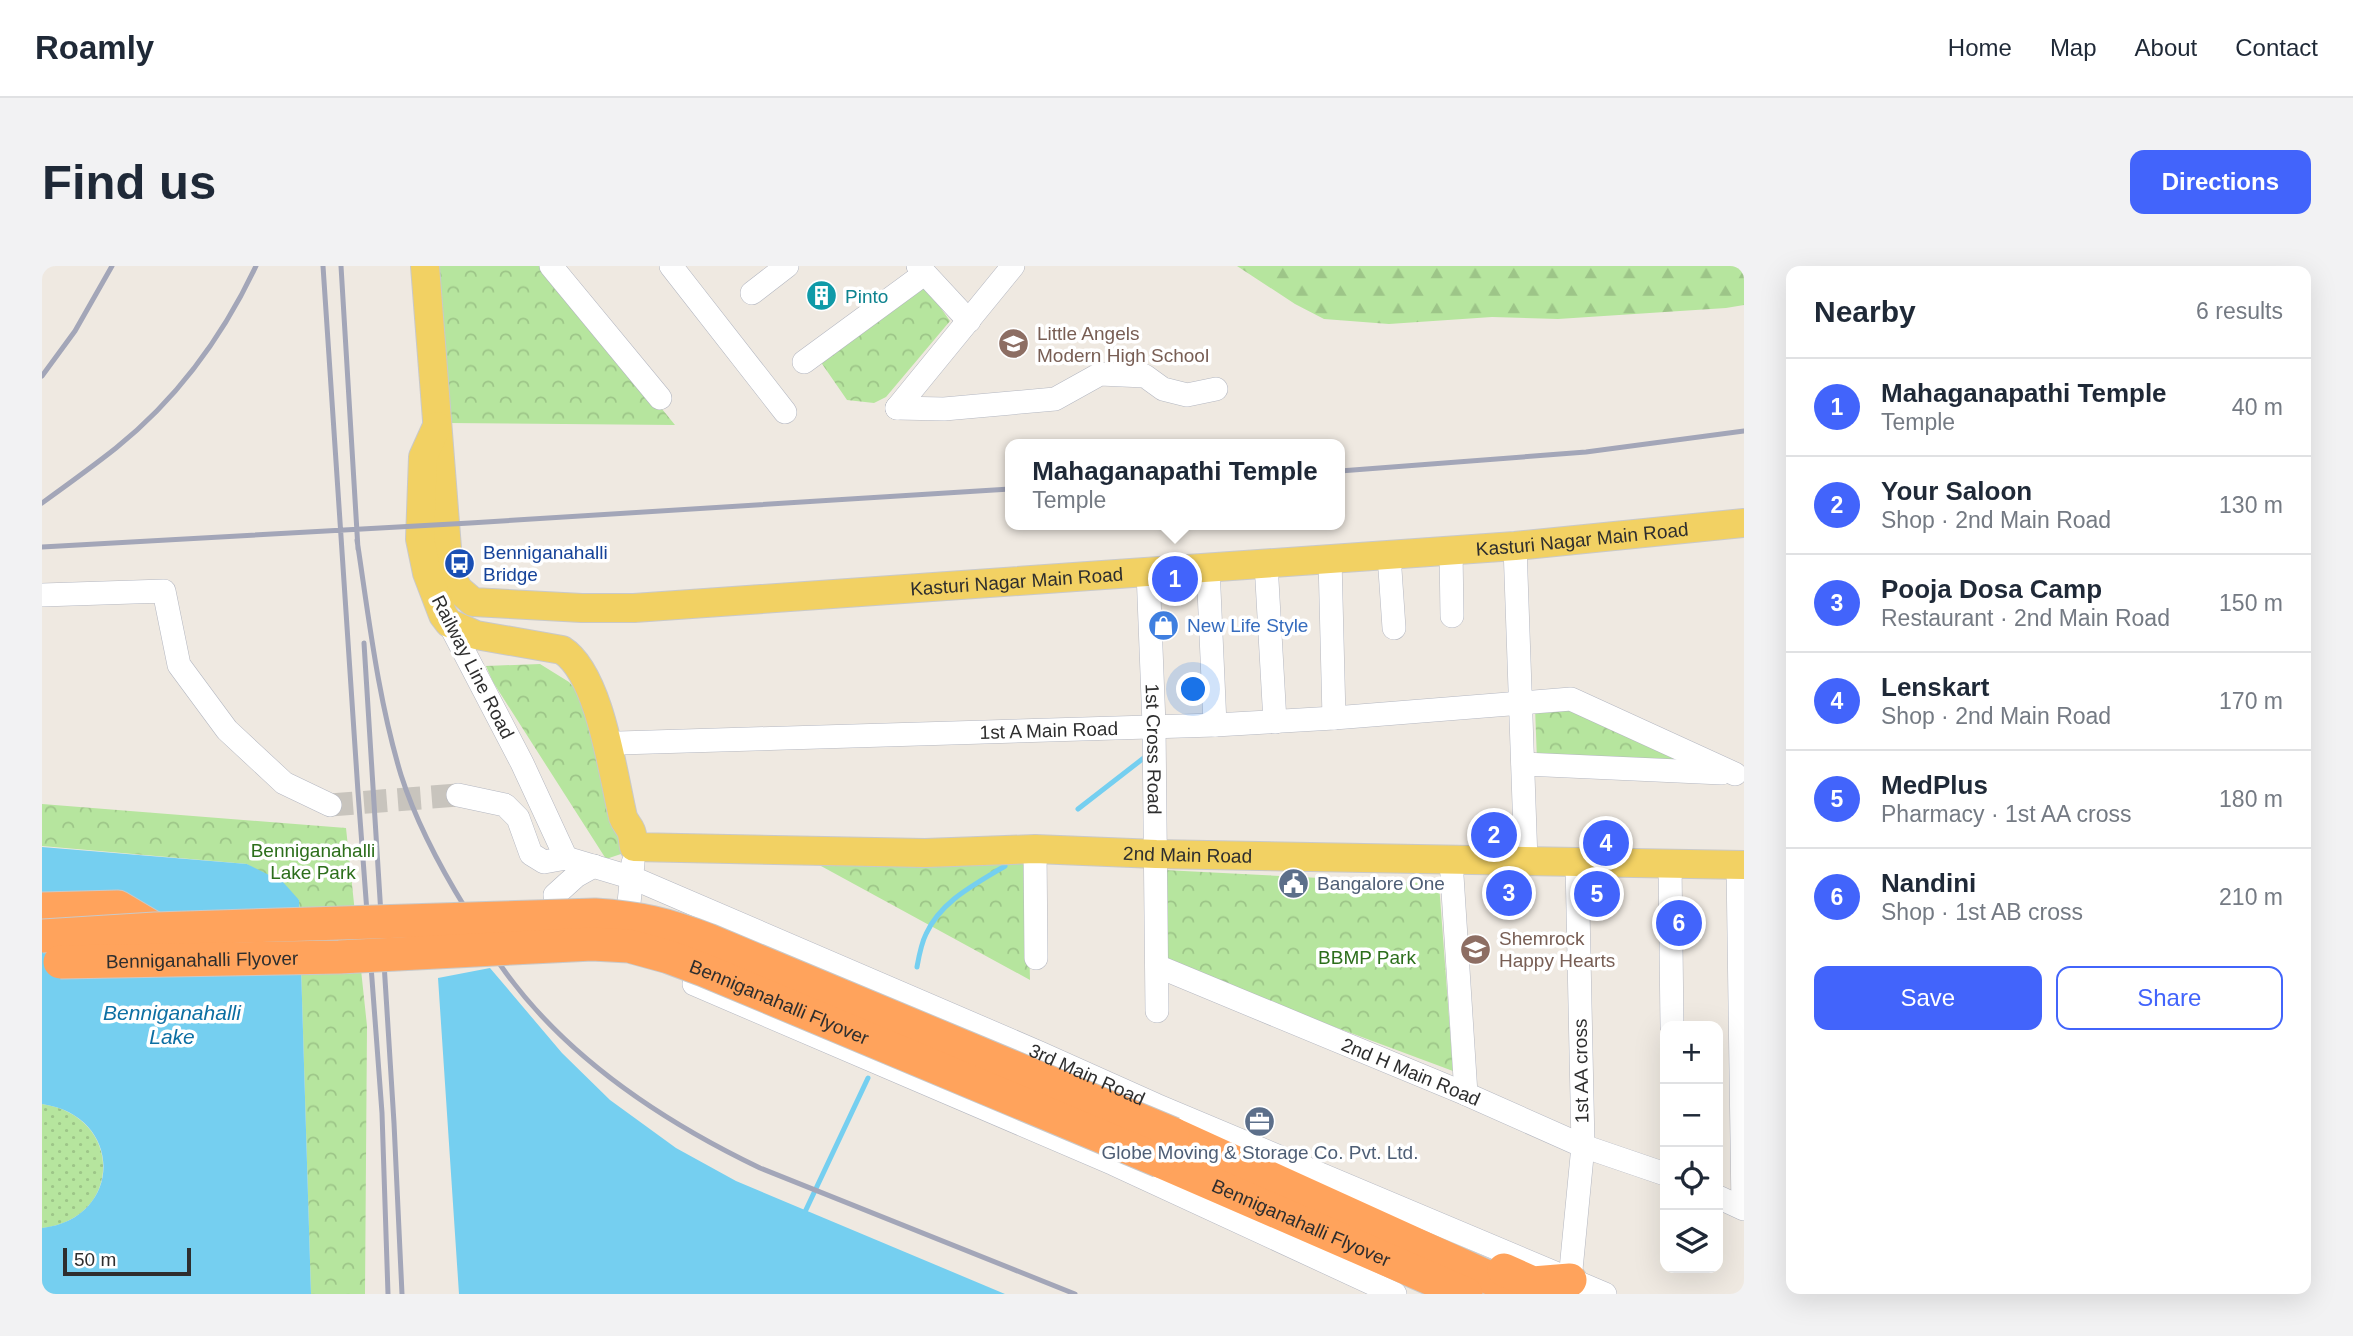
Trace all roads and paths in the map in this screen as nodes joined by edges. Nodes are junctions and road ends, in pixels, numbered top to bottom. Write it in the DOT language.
graph roads {
  1 [pos="425,266"];
  2 [pos="551,266"];
  3 [pos="671,266"];
  4 [pos="787,266"];
  5 [pos="1013,266"];
  6 [pos="921,270"];
  7 [pos="751,293"];
  8 [pos="969,321"];
  9 [pos="804,362"];
  10 [pos="1216,388"];
  11 [pos="660,398"];
  12 [pos="785,412"];
  13 [pos="437,426"];
  14 [pos="1744,523"];
  15 [pos="1515,546"];
  16 [pos="1451,551"];
  17 [pos="1389,555"];
  18 [pos="1330,559"];
  19 [pos="1266,563"];
  20 [pos="1209,567"];
  21 [pos="1148,570"];
  22 [pos="459,590"];
  23 [pos="42,595"];
  24 [pos="1452,616"];
  25 [pos="449,623"];
  26 [pos="1394,628"];
  27 [pos="1521,702"];
  28 [pos="1334,718"];
  29 [pos="1276,722"];
  30 [pos="1215,725"];
  31 [pos="1154,726"];
  32 [pos="620,743"];
  33 [pos="1523,764"];
  34 [pos="1740,774"];
  35 [pos="458,796"];
  36 [pos="330,805"];
  37 [pos="633,840"];
  38 [pos="1035,849"];
  39 [pos="1157,854"];
  40 [pos="566,858"];
  41 [pos="1451,860"];
  42 [pos="1526,861"];
  43 [pos="1577,862"];
  44 [pos="1670,864"];
  45 [pos="1741,865"];
  46 [pos="594,866"];
  47 [pos="633,878"];
  48 [pos="42,909"];
  49 [pos="155,929"];
  50 [pos="42,936"];
  51 [pos="625,957"];
  52 [pos="1036,958"];
  53 [pos="42,964"];
  54 [pos="1157,966"];
  55 [pos="1157,1011"];
  56 [pos="1672,1021"];
  57 [pos="1465,1094"];
  58 [pos="1583,1146"];
  59 [pos="1167,1147"];
  60 [pos="1660,1172"];
  61 [pos="1723,1199"];
  62 [pos="1743,1209"];
  63 [pos="1462,1279"];
  64 [pos="1570,1280"];
  65 [pos="1395,1294"];
  66 [pos="1525,1294"];
  67 [pos="1605,1294"];
  1 -- 13 [label="main road, Railway Line Road"];
  2 -- 11 [label="street"];
  3 -- 12 [label="street"];
  4 -- 7 [label="street"];
  5 -- 8 [label="street"];
  6 -- 8 [label="street"];
  6 -- 9 [label="street"];
  8 -- 10 [label="street"];
  13 -- 22 [label="main road, Railway Line Road"];
  13 -- 25 [label="main road, Railway Line Road"];
  14 -- 15 [label="main road, Kasturi Nagar Main Road"];
  15 -- 16 [label="main road, Kasturi Nagar Main Road"];
  15 -- 27 [label="street"];
  16 -- 17 [label="main road, Kasturi Nagar Main Road"];
  16 -- 24 [label="street"];
  17 -- 18 [label="main road, Kasturi Nagar Main Road"];
  17 -- 26 [label="street"];
  18 -- 19 [label="main road, Kasturi Nagar Main Road"];
  18 -- 28 [label="street"];
  19 -- 20 [label="main road, Kasturi Nagar Main Road"];
  19 -- 29 [label="street"];
  20 -- 21 [label="main road, Kasturi Nagar Main Road"];
  20 -- 30 [label="street"];
  21 -- 22 [label="main road, Kasturi Nagar Main Road"];
  21 -- 31 [label="street, 1st Cross Road"];
  23 -- 36 [label="street"];
  25 -- 37 [label="main road"];
  25 -- 40 [label="street, Railway Line Road"];
  27 -- 28 [label="street, 1st A Main Road"];
  27 -- 33 [label="street"];
  27 -- 34 [label="street, 1st A Main Road"];
  28 -- 29 [label="street, 1st A Main Road"];
  29 -- 30 [label="street, 1st A Main Road"];
  30 -- 31 [label="street, 1st A Main Road"];
  31 -- 32 [label="street, 1st A Main Road"];
  31 -- 39 [label="street, 1st Cross Road"];
  33 -- 34 [label="street"];
  33 -- 42 [label="street"];
  35 -- 40 [label="street, 3rd Main Road"];
  37 -- 38 [label="main road, 2nd Main Road"];
  37 -- 47 [label="street"];
  38 -- 39 [label="main road, 2nd Main Road"];
  38 -- 52 [label="street"];
  39 -- 41 [label="main road, 2nd Main Road"];
  39 -- 54 [label="street, 1st Cross Road"];
  40 -- 46 [label="street, 3rd Main Road"];
  41 -- 42 [label="main road, 2nd Main Road"];
  41 -- 57 [label="street"];
  42 -- 43 [label="main road, 2nd Main Road"];
  43 -- 44 [label="main road, 2nd Main Road"];
  43 -- 58 [label="street, 1st AA cross"];
  44 -- 45 [label="main road, 2nd Main Road"];
  44 -- 56 [label="street"];
  45 -- 62 [label="street"];
  46 -- 47 [label="street, 3rd Main Road"];
  46 -- 51 [label="street"];
  47 -- 51 [label="street"];
  47 -- 64 [label="street, 3rd Main Road"];
  48 -- 49 [label="highway"];
  49 -- 50 [label="highway, Benniganahalli Flyover, bridge"];
  49 -- 59 [label="highway, Benniganahalli Flyover, bridge"];
  51 -- 65 [label="street"];
  53 -- 59 [label="highway, Benniganahalli Flyover, bridge"];
  54 -- 55 [label="street, 1st Cross Road"];
  54 -- 57 [label="street, 2nd H Main Road"];
  57 -- 58 [label="street, 2nd H Main Road"];
  58 -- 60 [label="street, 2nd H Main Road"];
  58 -- 64 [label="street, 1st AA cross"];
  59 -- 63 [label="highway, Benniganahalli Flyover"];
  61 -- 62 [label="street"];
  63 -- 64 [label="highway"];
  63 -- 66 [label="highway, Benniganahalli Flyover"];
  64 -- 67 [label="street, 3rd Main Road"];
}
